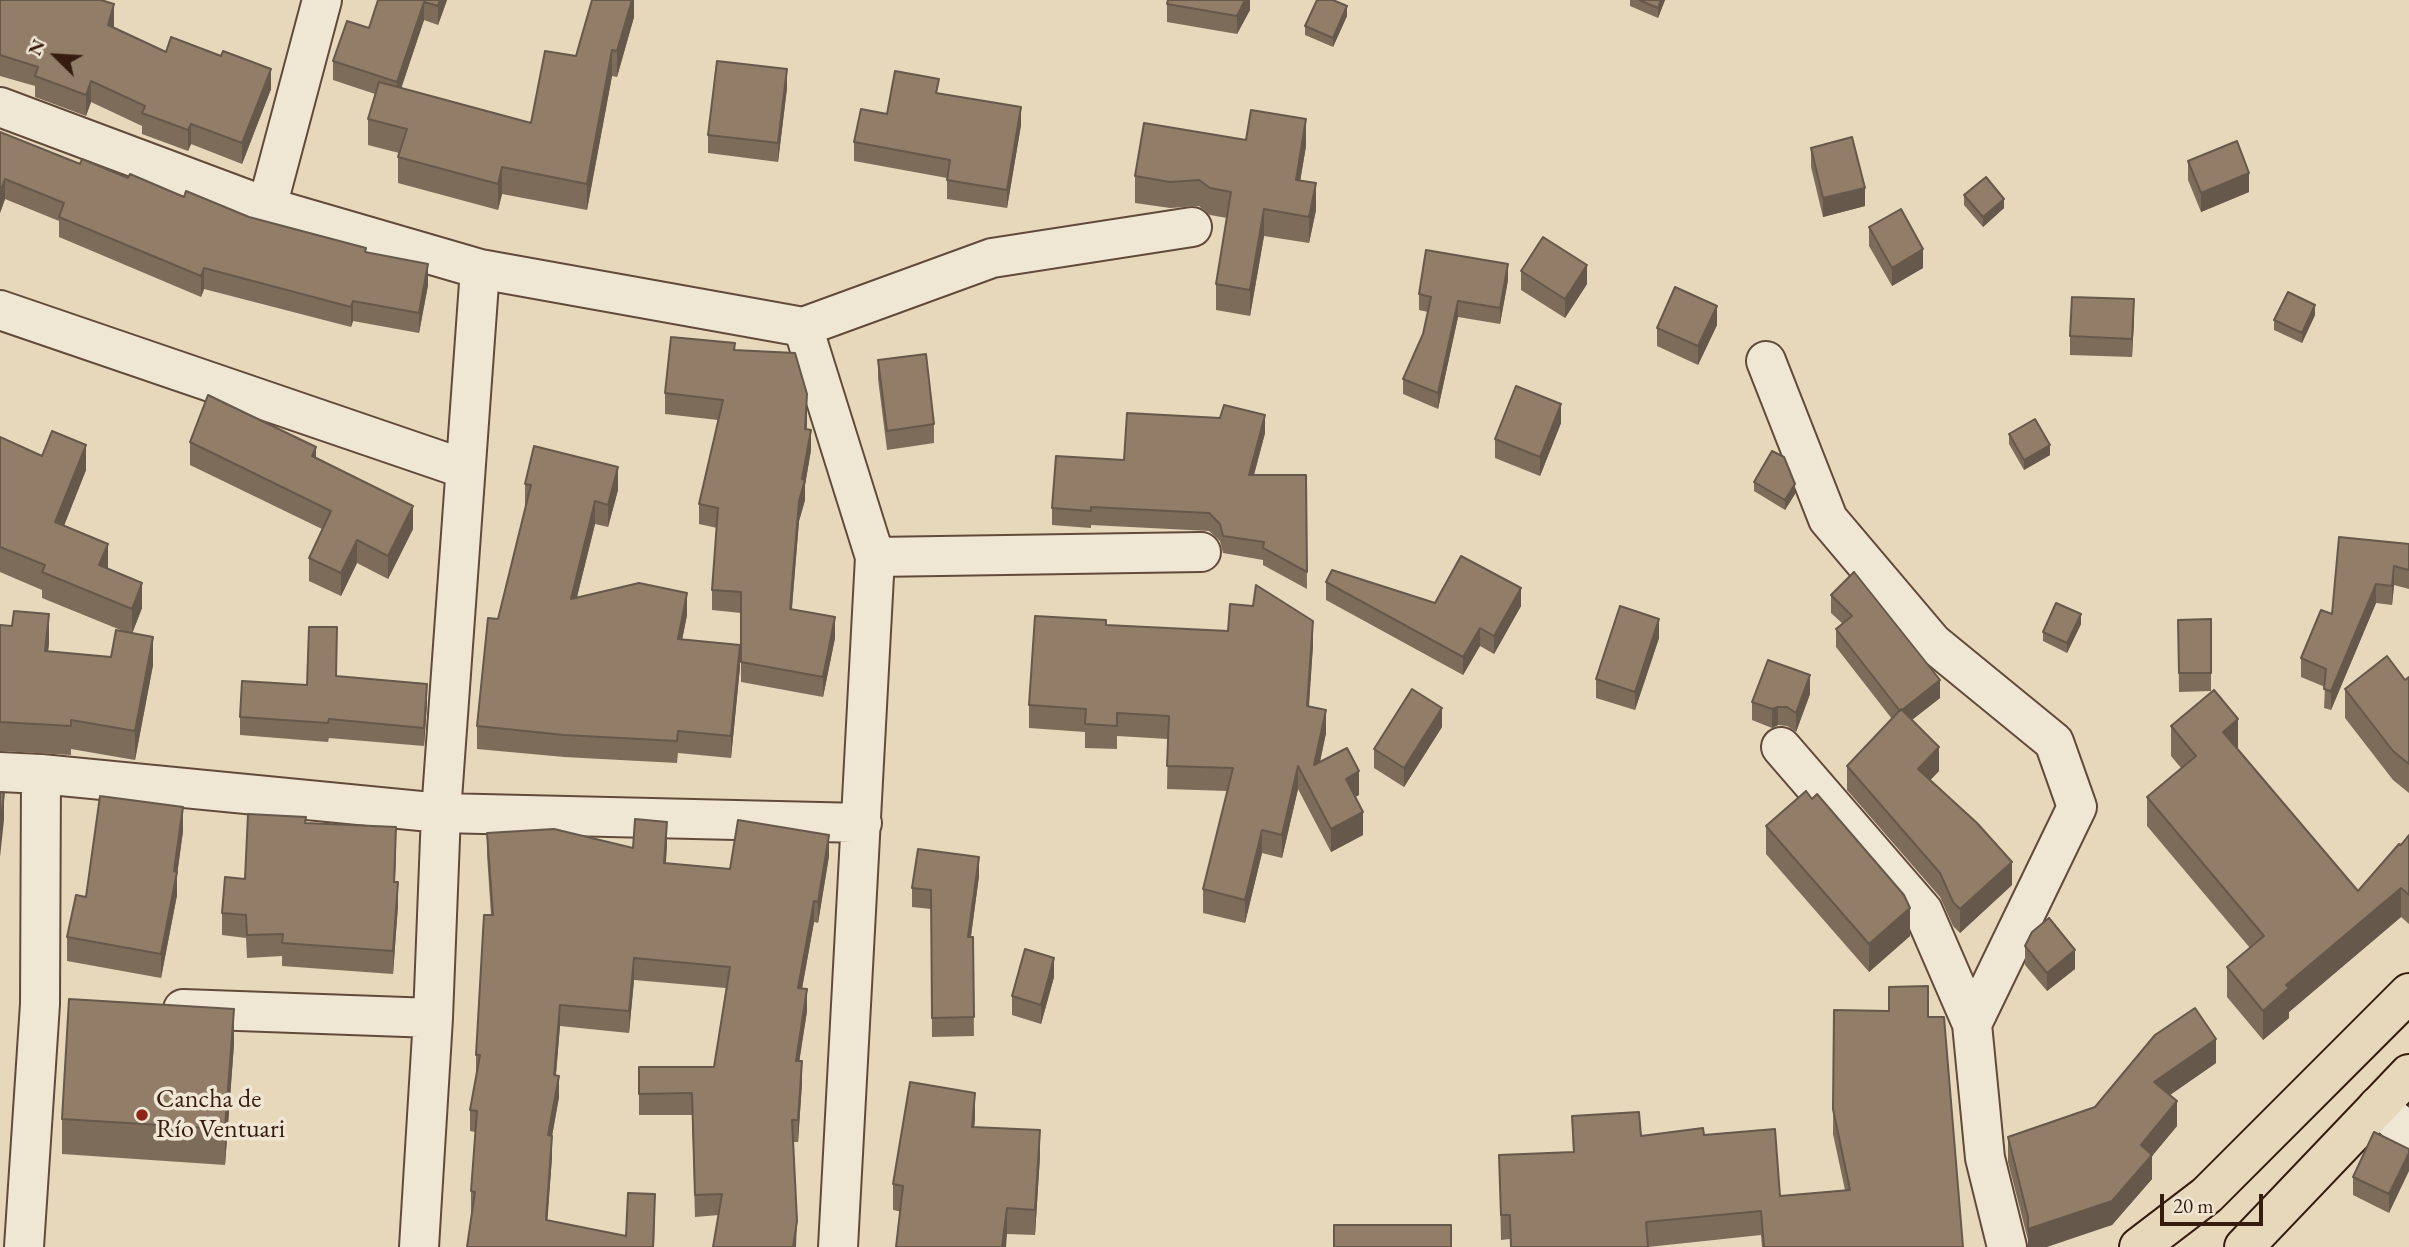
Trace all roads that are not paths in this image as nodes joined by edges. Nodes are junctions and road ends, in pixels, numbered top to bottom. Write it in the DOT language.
graph roads {
  1 [pos="322,0"];
  2 [pos="0,107"];
  3 [pos="267,207"];
  4 [pos="1192,227"];
  5 [pos="480,269"];
  6 [pos="0,310"];
  7 [pos="803,327"];
  8 [pos="1766,361"];
  9 [pos="465,469"];
  10 [pos="1200,552"];
  11 [pos="875,557"];
  12 [pos="1781,747"];
  13 [pos="0,772"];
  14 [pos="41,774"];
  15 [pos="441,813"];
  16 [pos="862,823"];
  17 [pos="2409,993"];
  18 [pos="40,1004"];
  19 [pos="80,1006"];
  20 [pos="148,1008"];
  21 [pos="433,1018"];
  22 [pos="1972,1024"];
  23 [pos="2409,1074"];
  24 [pos="2378,1106"];
  25 [pos="2409,1133"];
  26 [pos="24,1247"];
  27 [pos="419,1247"];
  28 [pos="838,1247"];
  29 [pos="2007,1247"];
  30 [pos="2139,1247"];
  31 [pos="2244,1247"];
  1 -- 3 [label="street"];
  2 -- 3 [label="street"];
  3 -- 5 [label="street"];
  4 -- 7 [label="street"];
  5 -- 7 [label="street"];
  5 -- 9 [label="street"];
  6 -- 9 [label="street"];
  7 -- 11 [label="street"];
  8 -- 22 [label="street"];
  9 -- 15 [label="street"];
  10 -- 11 [label="street"];
  11 -- 16 [label="street"];
  12 -- 22 [label="street"];
  13 -- 14 [label="street"];
  14 -- 15 [label="street"];
  14 -- 18 [label="street"];
  15 -- 16 [label="street"];
  15 -- 21 [label="street"];
  16 -- 28 [label="street"];
  17 -- 30 [label="main road"];
  18 -- 19 [label="street"];
  18 -- 26 [label="street"];
  20 -- 21 [label="street"];
  21 -- 27 [label="street"];
  22 -- 29 [label="street"];
  23 -- 24 [label="main road"];
  24 -- 25 [label="street"];
  24 -- 31 [label="main road"];
}
